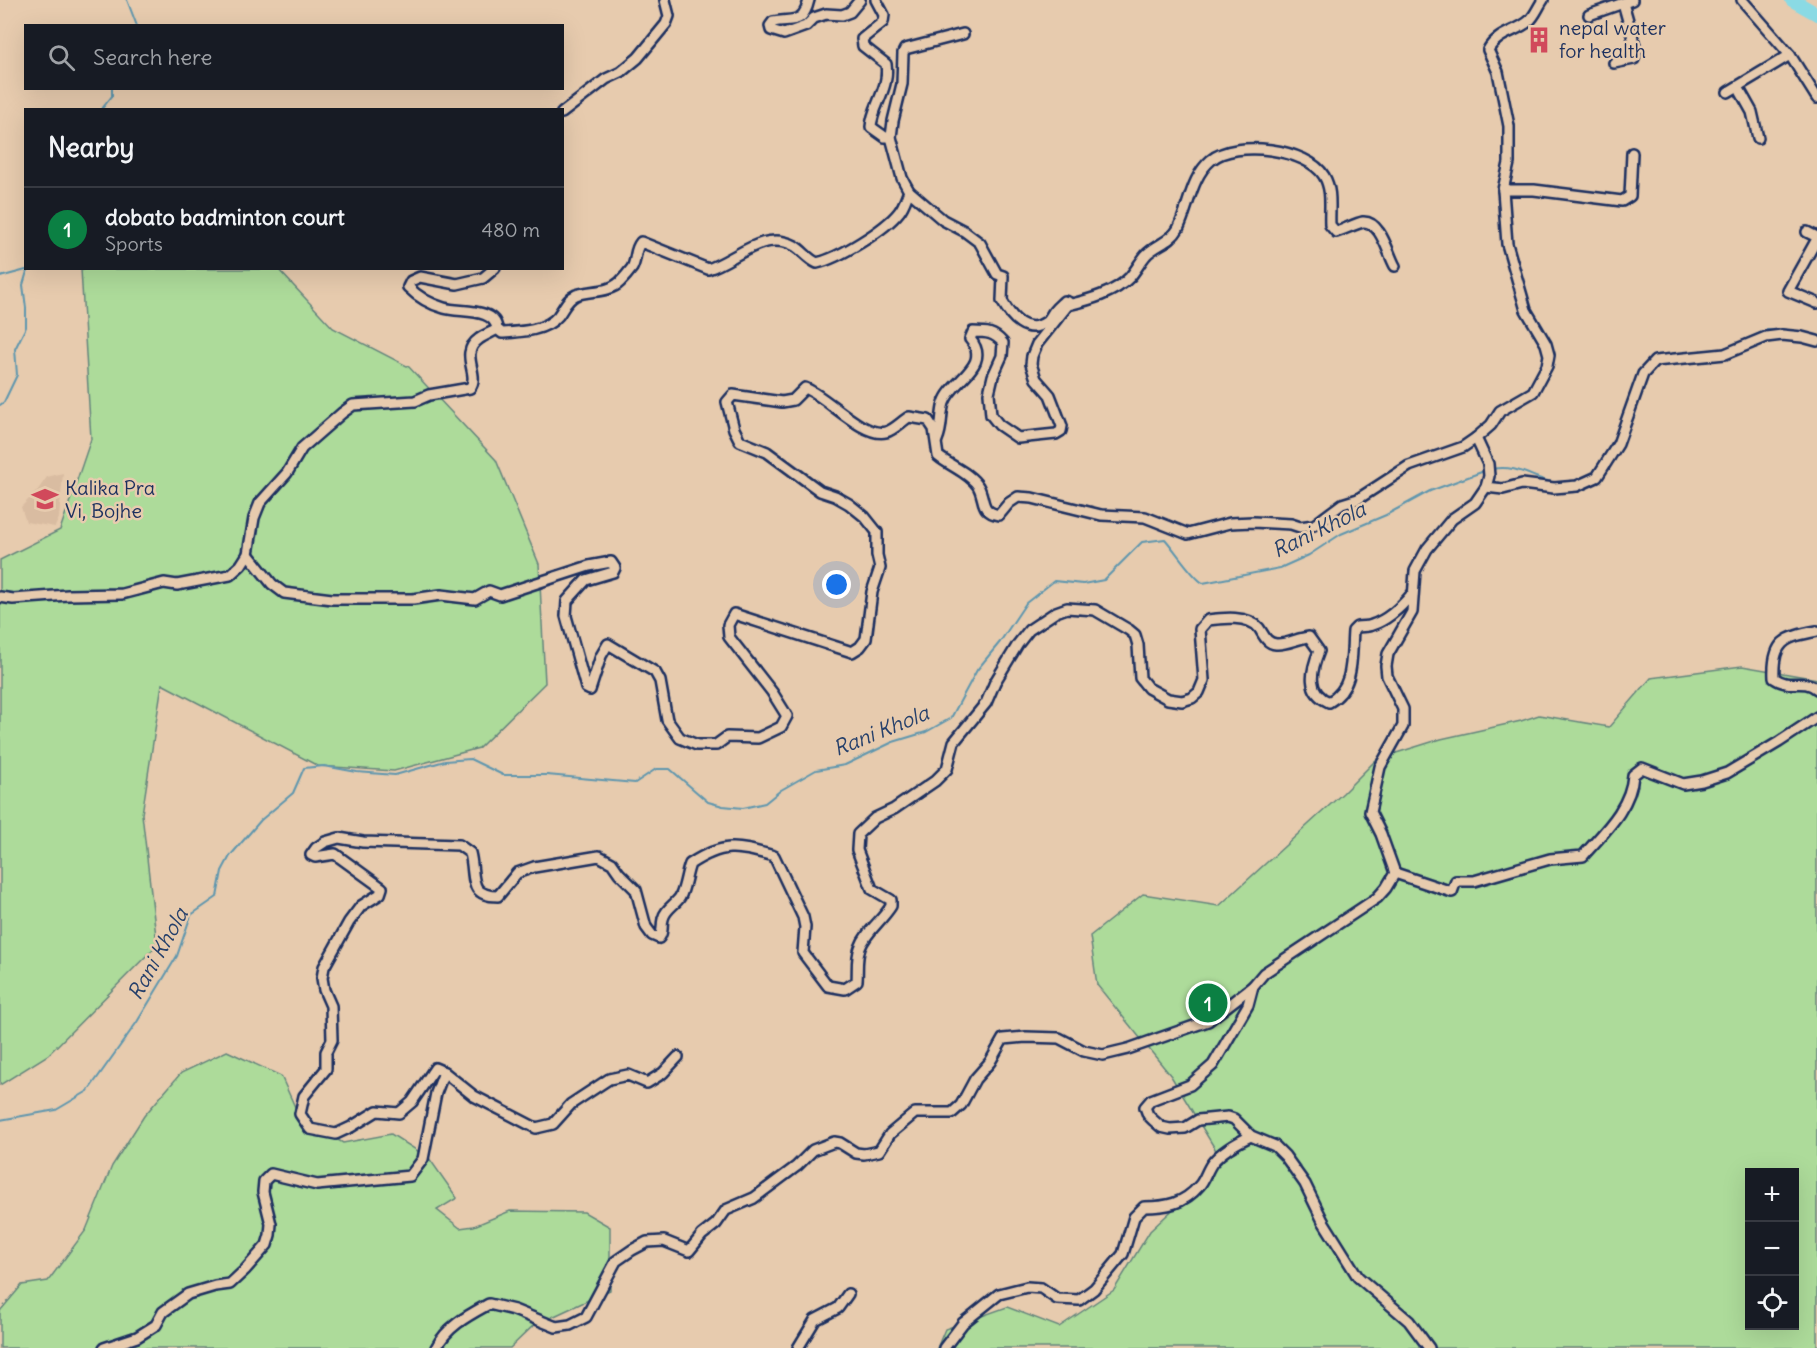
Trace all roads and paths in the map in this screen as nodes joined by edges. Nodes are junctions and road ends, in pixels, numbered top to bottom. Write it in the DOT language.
graph roads {
  1 [pos="664,0"];
  2 [pos="809,0"];
  3 [pos="860,0"];
  4 [pos="876,0"];
  5 [pos="1543,0"];
  6 [pos="1742,0"];
  7 [pos="1628,2"];
  8 [pos="1589,15"];
  9 [pos="963,34"];
  10 [pos="1790,55"];
  11 [pos="1614,63"];
  12 [pos="1738,87"];
  13 [pos="1728,92"];
  14 [pos="1817,98"];
  15 [pos="564,111"];
  16 [pos="891,136"];
  17 [pos="1758,138"];
  18 [pos="1632,153"];
  19 [pos="909,190"];
  20 [pos="1503,190"];
  21 [pos="1807,232"];
  22 [pos="1817,238"];
  23 [pos="1395,266"];
  24 [pos="493,270"];
  25 [pos="1817,303"];
  26 [pos="1068,305"];
  27 [pos="496,329"];
  28 [pos="1817,341"];
  29 [pos="1476,438"];
  30 [pos="937,440"];
  31 [pos="1486,486"];
  32 [pos="248,554"];
  33 [pos="1412,594"];
  34 [pos="0,597"];
  35 [pos="1817,631"];
  36 [pos="1817,689"];
  37 [pos="1817,717"];
  38 [pos="1395,873"];
  39 [pos="1253,986"];
  40 [pos="678,1057"];
  41 [pos="444,1072"];
  42 [pos="1251,1136"];
  43 [pos="848,1294"];
  44 [pos="104,1348"];
  45 [pos="436,1348"];
  46 [pos="798,1348"];
  47 [pos="944,1348"];
  48 [pos="1430,1348"];
  1 -- 15 [label="street"];
  2 -- 3 [label="street"];
  4 -- 16 [label="street"];
  5 -- 20 [label="street"];
  6 -- 10 [label="street"];
  7 -- 8 [label="street"];
  7 -- 11 [label="street"];
  9 -- 16 [label="street"];
  10 -- 12 [label="street"];
  10 -- 14 [label="street"];
  12 -- 13 [label="street"];
  12 -- 17 [label="street"];
  16 -- 19 [label="street"];
  18 -- 20 [label="street"];
  19 -- 26 [label="street"];
  19 -- 27 [label="street"];
  20 -- 29 [label="street"];
  21 -- 22 [label="street"];
  22 -- 25 [label="street"];
  23 -- 26 [label="street"];
  24 -- 27 [label="street"];
  26 -- 30 [label="street"];
  27 -- 32 [label="street"];
  28 -- 31 [label="street"];
  29 -- 30 [label="street"];
  29 -- 31 [label="street"];
  30 -- 32 [label="street"];
  31 -- 33 [label="street"];
  32 -- 34 [label="street"];
  33 -- 38 [label="street"];
  33 -- 41 [label="street"];
  35 -- 36 [label="street"];
  37 -- 38 [label="street"];
  38 -- 39 [label="street"];
  39 -- 42 [label="street"];
  39 -- 45 [label="street"];
  40 -- 41 [label="street"];
  41 -- 44 [label="street"];
  42 -- 47 [label="street"];
  42 -- 48 [label="street"];
  43 -- 46 [label="street"];
}
